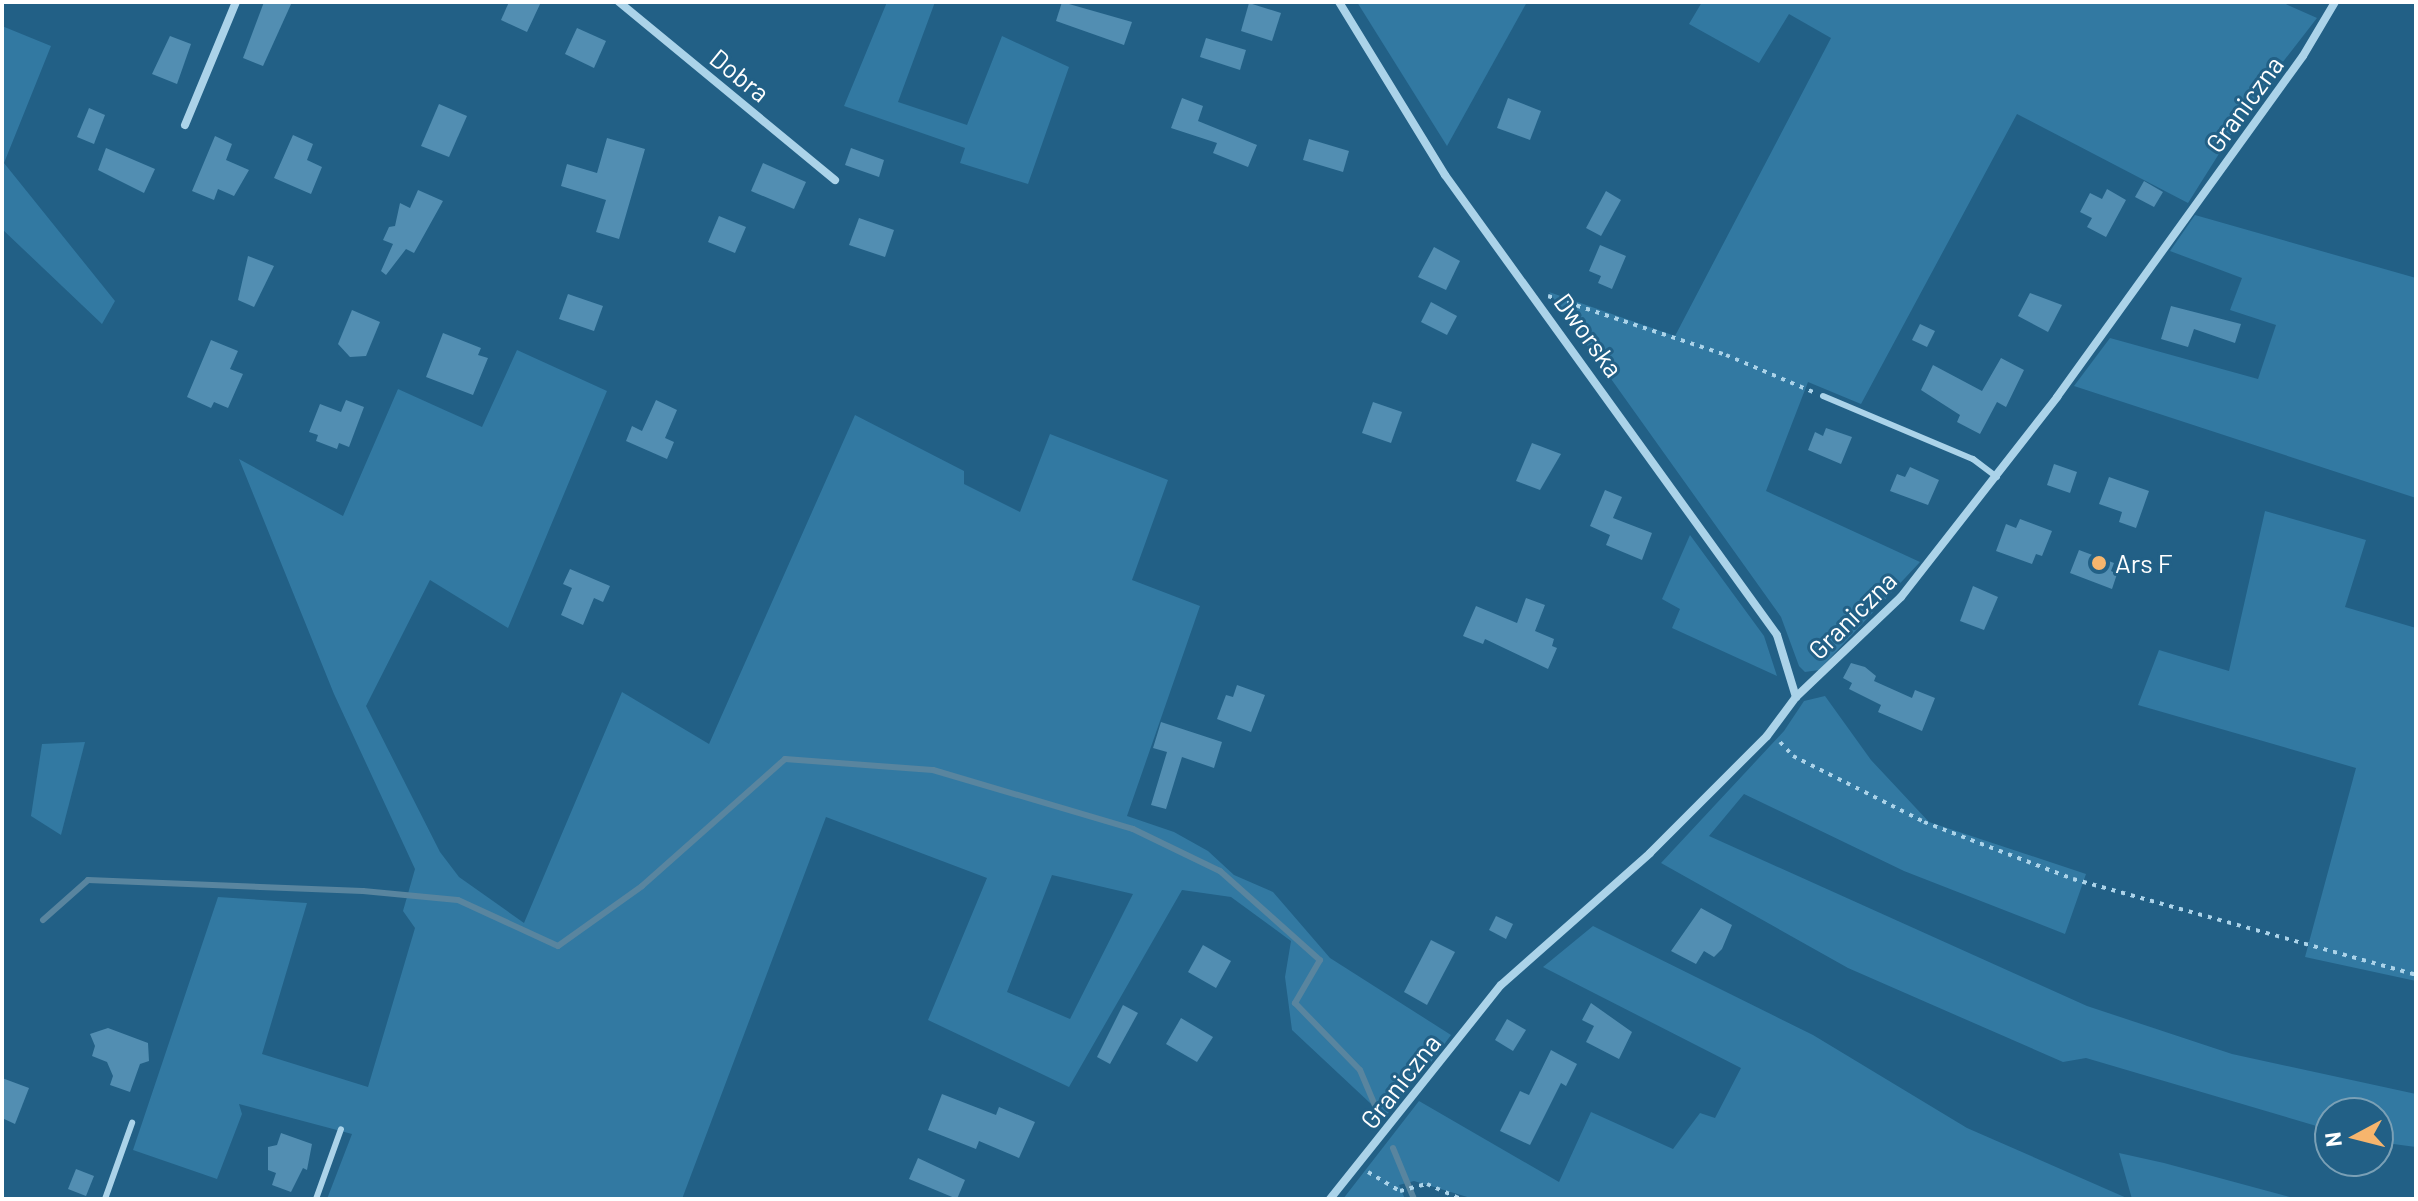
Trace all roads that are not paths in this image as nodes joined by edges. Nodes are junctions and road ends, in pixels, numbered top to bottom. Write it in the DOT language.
graph roads {
  1 [pos="236,2"];
  2 [pos="619,2"];
  3 [pos="1339,2"];
  4 [pos="2335,2"];
  5 [pos="185,125"];
  6 [pos="835,180"];
  7 [pos="1823,396"];
  8 [pos="1997,477"];
  9 [pos="1796,697"];
  10 [pos="132,1123"];
  11 [pos="341,1129"];
  12 [pos="105,1199"];
  13 [pos="316,1199"];
  14 [pos="1330,1199"];
  1 -- 5 [label="street"];
  2 -- 6 [label="street, Dobra"];
  3 -- 9 [label="street, Dworska"];
  4 -- 8 [label="street, Graniczna"];
  7 -- 8 [label="lane"];
  8 -- 9 [label="street, Graniczna"];
  9 -- 14 [label="street, Graniczna"];
  10 -- 12 [label="lane"];
  11 -- 13 [label="lane"];
}
